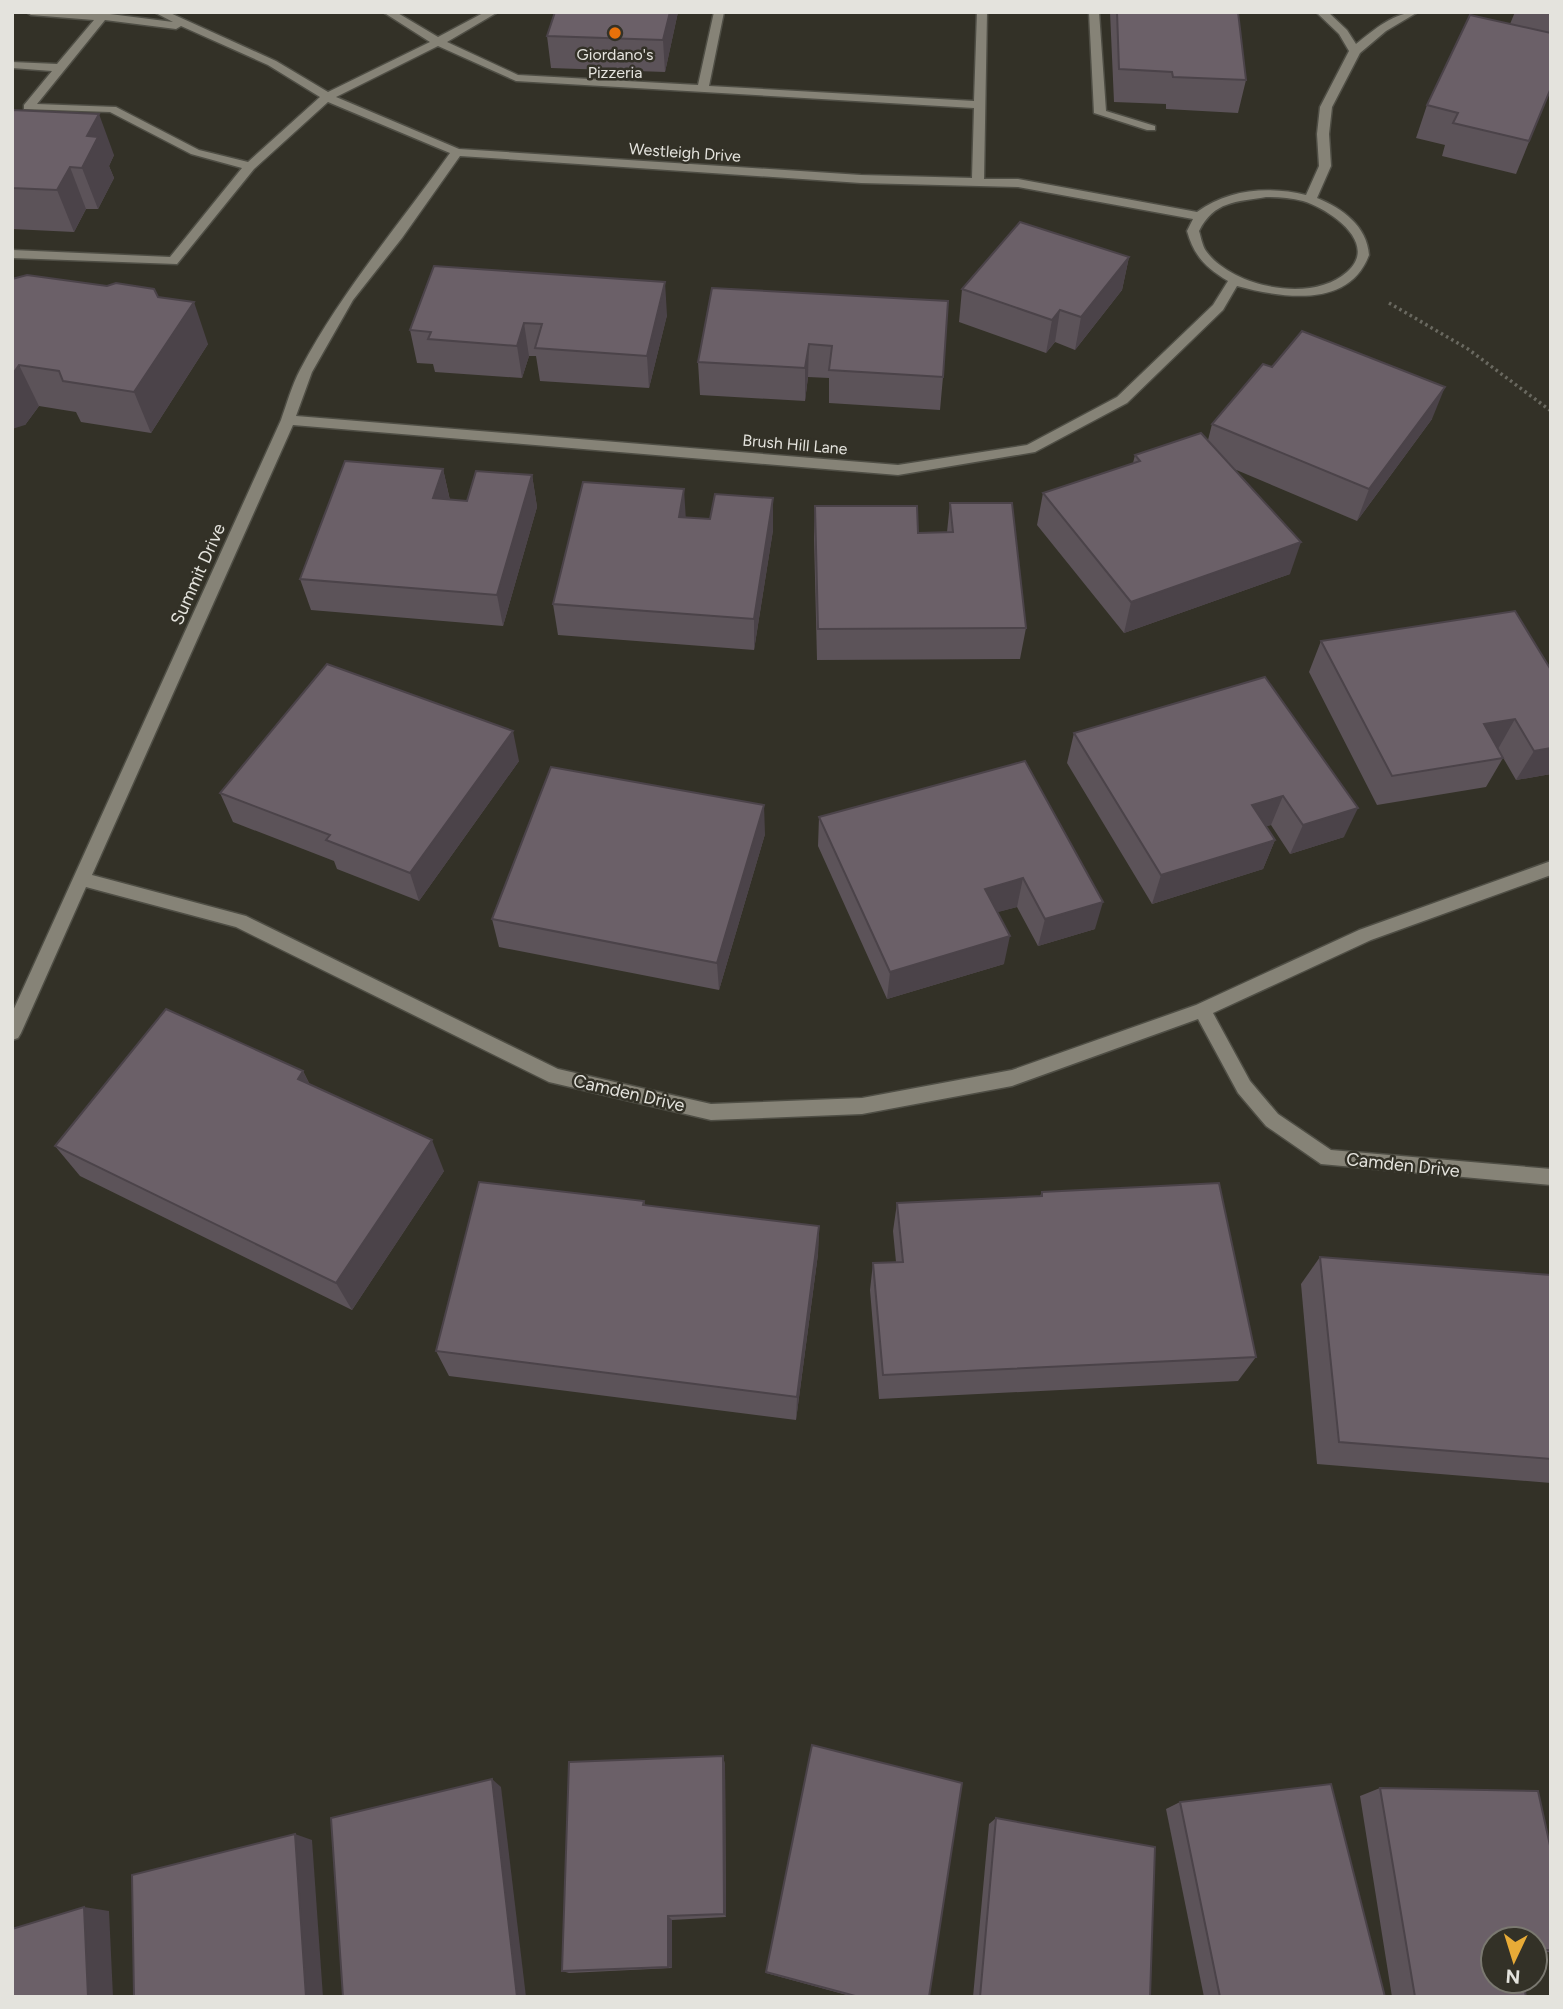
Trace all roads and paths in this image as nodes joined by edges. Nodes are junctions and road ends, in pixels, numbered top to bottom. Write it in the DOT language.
graph roads {
  1 [pos="31,12"];
  2 [pos="159,12"];
  3 [pos="388,12"];
  4 [pos="493,12"];
  5 [pos="719,12"];
  6 [pos="982,12"];
  7 [pos="1094,12"];
  8 [pos="1321,12"];
  9 [pos="1413,12"];
  10 [pos="104,15"];
  11 [pos="193,29"];
  12 [pos="438,42"];
  13 [pos="1355,51"];
  14 [pos="12,65"];
  15 [pos="60,68"];
  16 [pos="703,89"];
  17 [pos="327,96"];
  18 [pos="980,105"];
  19 [pos="12,107"];
  20 [pos="28,107"];
  21 [pos="1151,128"];
  22 [pos="457,152"];
  23 [pos="250,166"];
  24 [pos="978,182"];
  25 [pos="1310,200"];
  26 [pos="1199,216"];
  27 [pos="12,254"];
  28 [pos="1234,281"];
  29 [pos="1389,303"];
  30 [pos="1551,411"];
  31 [pos="288,420"];
  32 [pos="1551,868"];
  33 [pos="82,879"];
  34 [pos="1202,1010"];
  35 [pos="12,1033"];
  36 [pos="1551,1177"];
  1 -- 10 [label="street, Westleigh Drive"];
  2 -- 11 [label="street, Westleigh Drive"];
  3 -- 12 [label="street"];
  4 -- 12 [label="street"];
  5 -- 16 [label="street"];
  6 -- 18 [label="street"];
  7 -- 21 [label="street"];
  8 -- 13 [label="street"];
  9 -- 13 [label="street"];
  10 -- 11 [label="street, Westleigh Drive"];
  10 -- 15 [label="street"];
  11 -- 17 [label="street, Westleigh Drive"];
  12 -- 16 [label="street"];
  12 -- 17 [label="street"];
  13 -- 25 [label="street"];
  14 -- 15 [label="street"];
  15 -- 20 [label="street"];
  16 -- 18 [label="street"];
  17 -- 22 [label="street, Westleigh Drive"];
  17 -- 23 [label="street"];
  18 -- 24 [label="street"];
  19 -- 20 [label="street"];
  20 -- 23 [label="street"];
  22 -- 24 [label="street, Westleigh Drive"];
  22 -- 31 [label="street, Summit Drive"];
  23 -- 27 [label="street"];
  24 -- 26 [label="street, Westleigh Drive"];
  25 -- 26 [label="street"];
  25 -- 28 [label="street"];
  26 -- 28 [label="street"];
  28 -- 31 [label="street, Brush Hill Lane"];
  29 -- 30 [label="path"];
  31 -- 33 [label="street, Summit Drive"];
  32 -- 34 [label="street, Camden Drive"];
  33 -- 34 [label="street, Camden Drive"];
  33 -- 35 [label="street, Summit Drive"];
  34 -- 36 [label="street, Camden Drive"];
}
